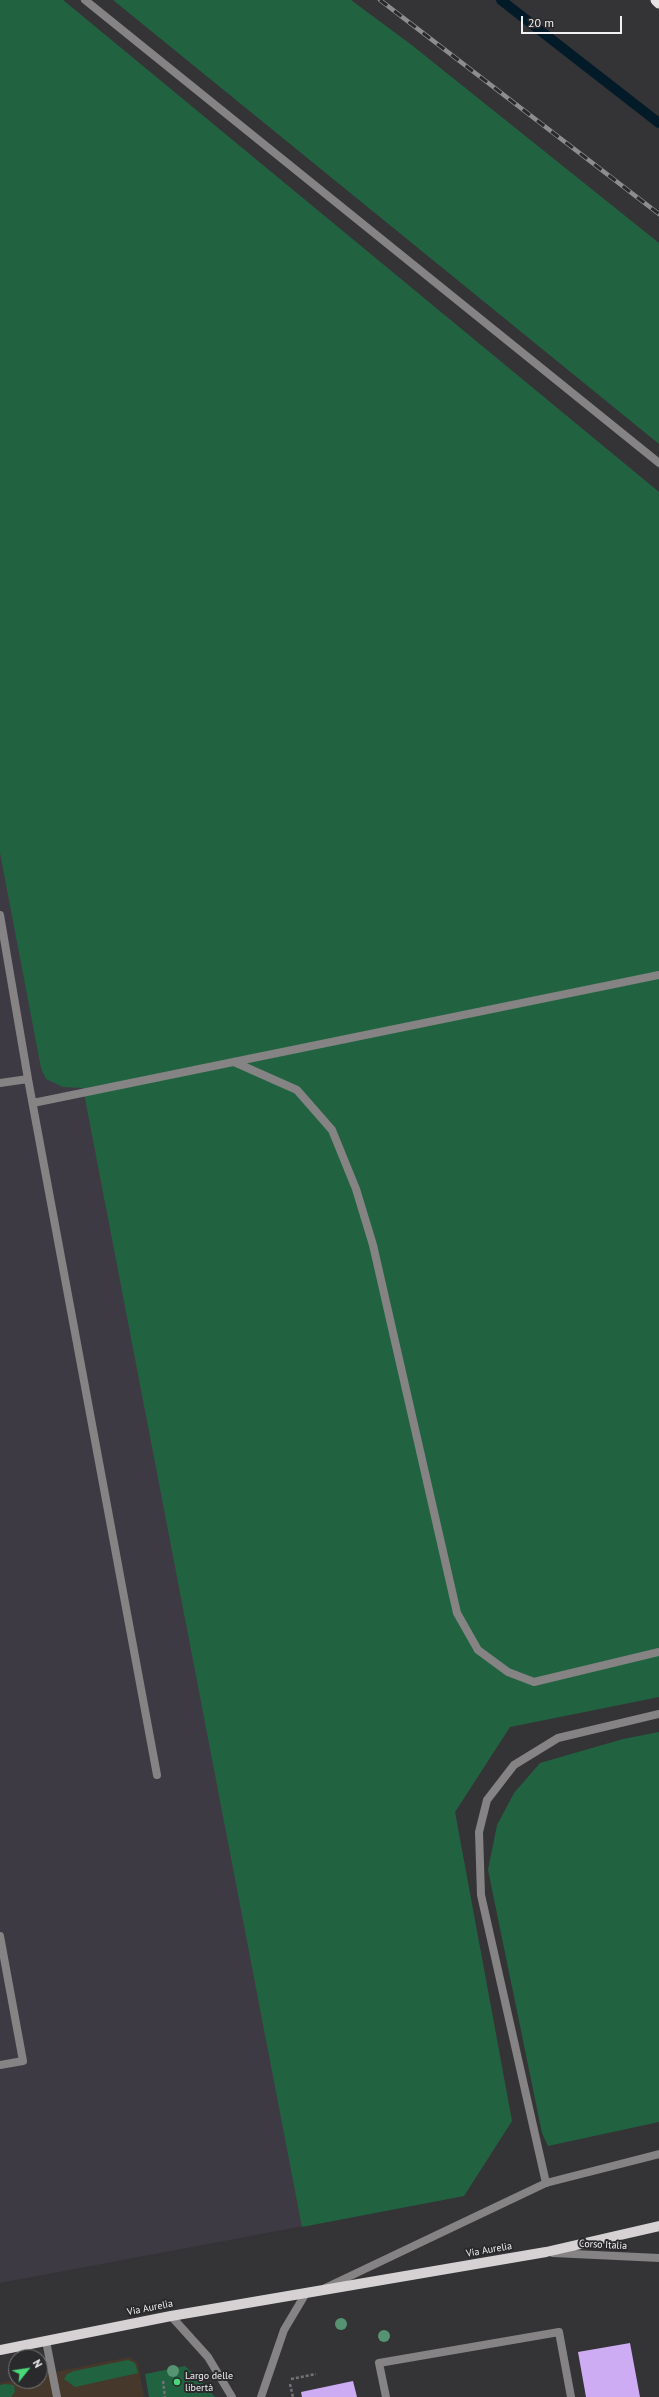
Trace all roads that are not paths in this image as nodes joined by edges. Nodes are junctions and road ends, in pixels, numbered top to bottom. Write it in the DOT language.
graph roads {
  1 [pos="85,0"];
  2 [pos="656,0"];
  3 [pos="659,3"];
  4 [pos="659,462"];
  5 [pos="0,915"];
  6 [pos="659,975"];
  7 [pos="234,1062"];
  8 [pos="28,1078"];
  9 [pos="0,1083"];
  10 [pos="33,1103"];
  11 [pos="659,1652"];
  12 [pos="659,1714"];
  13 [pos="157,1775"];
  14 [pos="0,1936"];
  15 [pos="0,2065"];
  16 [pos="659,2154"];
  17 [pos="546,2183"];
  18 [pos="659,2226"];
  19 [pos="546,2252"];
  20 [pos="659,2258"];
  21 [pos="321,2290"];
  22 [pos="306,2293"];
  23 [pos="171,2316"];
  24 [pos="46,2341"];
  25 [pos="0,2350"];
  26 [pos="57,2397"];
  27 [pos="232,2397"];
  28 [pos="261,2397"];
  29 [pos="386,2397"];
  30 [pos="571,2397"];
  1 -- 4 [label="street"];
  2 -- 3 [label="highway"];
  5 -- 8 [label="street"];
  6 -- 7 [label="street"];
  7 -- 10 [label="street"];
  7 -- 11 [label="street"];
  8 -- 9 [label="street"];
  8 -- 10 [label="street"];
  10 -- 13 [label="street"];
  12 -- 17 [label="street"];
  14 -- 15 [label="street"];
  16 -- 17 [label="street"];
  17 -- 21 [label="street"];
  18 -- 19 [label="main road, Via Aurelia"];
  19 -- 20 [label="street, Corso Italia"];
  19 -- 21 [label="main road, Via Aurelia"];
  21 -- 22 [label="main road, Via Aurelia"];
  22 -- 23 [label="main road, Via Aurelia"];
  22 -- 28 [label="street"];
  23 -- 24 [label="main road, Via Aurelia"];
  23 -- 27 [label="street"];
  24 -- 25 [label="main road, Via Aurelia"];
  24 -- 26 [label="street"];
  29 -- 30 [label="street"];
}
